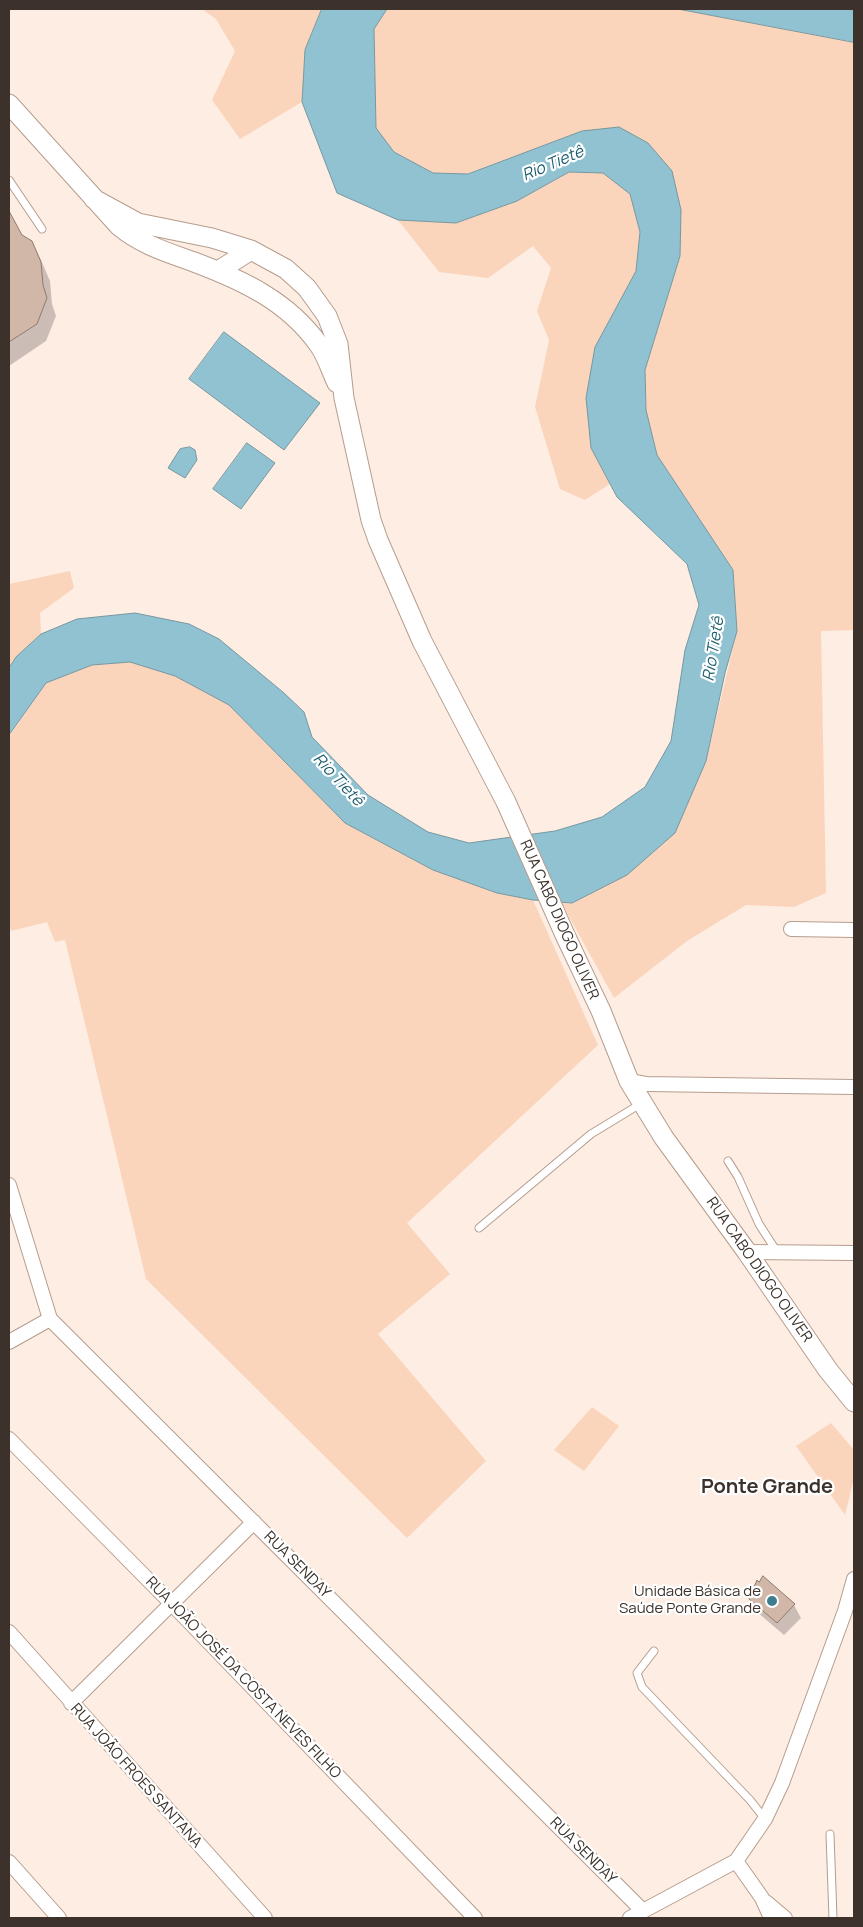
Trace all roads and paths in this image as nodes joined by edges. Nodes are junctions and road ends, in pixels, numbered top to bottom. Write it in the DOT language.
graph roads {
  1 [pos="9,104"];
  2 [pos="9,180"];
  3 [pos="94,199"];
  4 [pos="42,229"];
  5 [pos="251,250"];
  6 [pos="218,271"];
  7 [pos="344,398"];
  8 [pos="791,929"];
  9 [pos="854,930"];
  10 [pos="629,1081"];
  11 [pos="854,1087"];
  12 [pos="642,1103"];
  13 [pos="728,1161"];
  14 [pos="9,1185"];
  15 [pos="479,1228"];
  16 [pos="747,1252"];
  17 [pos="778,1252"];
  18 [pos="854,1253"];
  19 [pos="50,1319"];
  20 [pos="9,1342"];
  21 [pos="828,1370"];
  22 [pos="854,1402"];
  23 [pos="854,1411"];
  24 [pos="9,1439"];
  25 [pos="254,1522"];
  26 [pos="854,1580"];
  27 [pos="172,1604"];
  28 [pos="850,1616"];
  29 [pos="9,1632"];
  30 [pos="654,1651"];
  31 [pos="71,1703"];
  32 [pos="765,1819"];
  33 [pos="830,1834"];
  34 [pos="736,1861"];
  35 [pos="9,1862"];
  36 [pos="762,1898"];
  37 [pos="643,1911"];
  38 [pos="469,1917"];
  39 [pos="59,1918"];
  40 [pos="265,1918"];
  41 [pos="630,1918"];
  42 [pos="771,1918"];
  43 [pos="785,1918"];
  44 [pos="832,1918"];
  1 -- 3 [label="main road, RUA CABO DIOGO OLIVER"];
  2 -- 4 [label="lane"];
  3 -- 5 [label="main road, RUA CABO DIOGO OLIVER"];
  3 -- 6 [label="main road, RUA CABO DIOGO OLIVER"];
  5 -- 6 [label="main road"];
  5 -- 7 [label="main road, RUA CABO DIOGO OLIVER"];
  6 -- 7 [label="main road, RUA CABO DIOGO OLIVER"];
  7 -- 10 [label="main road, RUA CABO DIOGO OLIVER"];
  8 -- 9 [label="street"];
  10 -- 11 [label="street"];
  10 -- 12 [label="main road, RUA CABO DIOGO OLIVER"];
  12 -- 15 [label="lane"];
  12 -- 16 [label="main road, RUA CABO DIOGO OLIVER"];
  13 -- 17 [label="lane"];
  14 -- 19 [label="street, RUA SENDAY"];
  16 -- 17 [label="street"];
  16 -- 21 [label="main road, RUA CABO DIOGO OLIVER"];
  17 -- 18 [label="street"];
  19 -- 20 [label="street"];
  19 -- 25 [label="street, RUA SENDAY"];
  21 -- 22 [label="main road, RUA CABO DIOGO OLIVER"];
  21 -- 23 [label="street"];
  24 -- 27 [label="street, RUA JOÃO JOSÉ DA COSTA NEVES FILHO"];
  25 -- 27 [label="street"];
  25 -- 37 [label="street, RUA SENDAY"];
  26 -- 28 [label="street"];
  27 -- 31 [label="street"];
  27 -- 38 [label="street, RUA JOÃO JOSÉ DA COSTA NEVES FILHO"];
  28 -- 32 [label="street"];
  29 -- 31 [label="street, RUA JOÃO FROES SANTANA"];
  30 -- 32 [label="lane"];
  31 -- 40 [label="street, RUA JOÃO FROES SANTANA"];
  32 -- 34 [label="street"];
  33 -- 44 [label="lane"];
  34 -- 36 [label="street"];
  34 -- 37 [label="street"];
  35 -- 39 [label="street"];
  36 -- 42 [label="street"];
  36 -- 43 [label="street"];
  37 -- 41 [label="street"];
}
